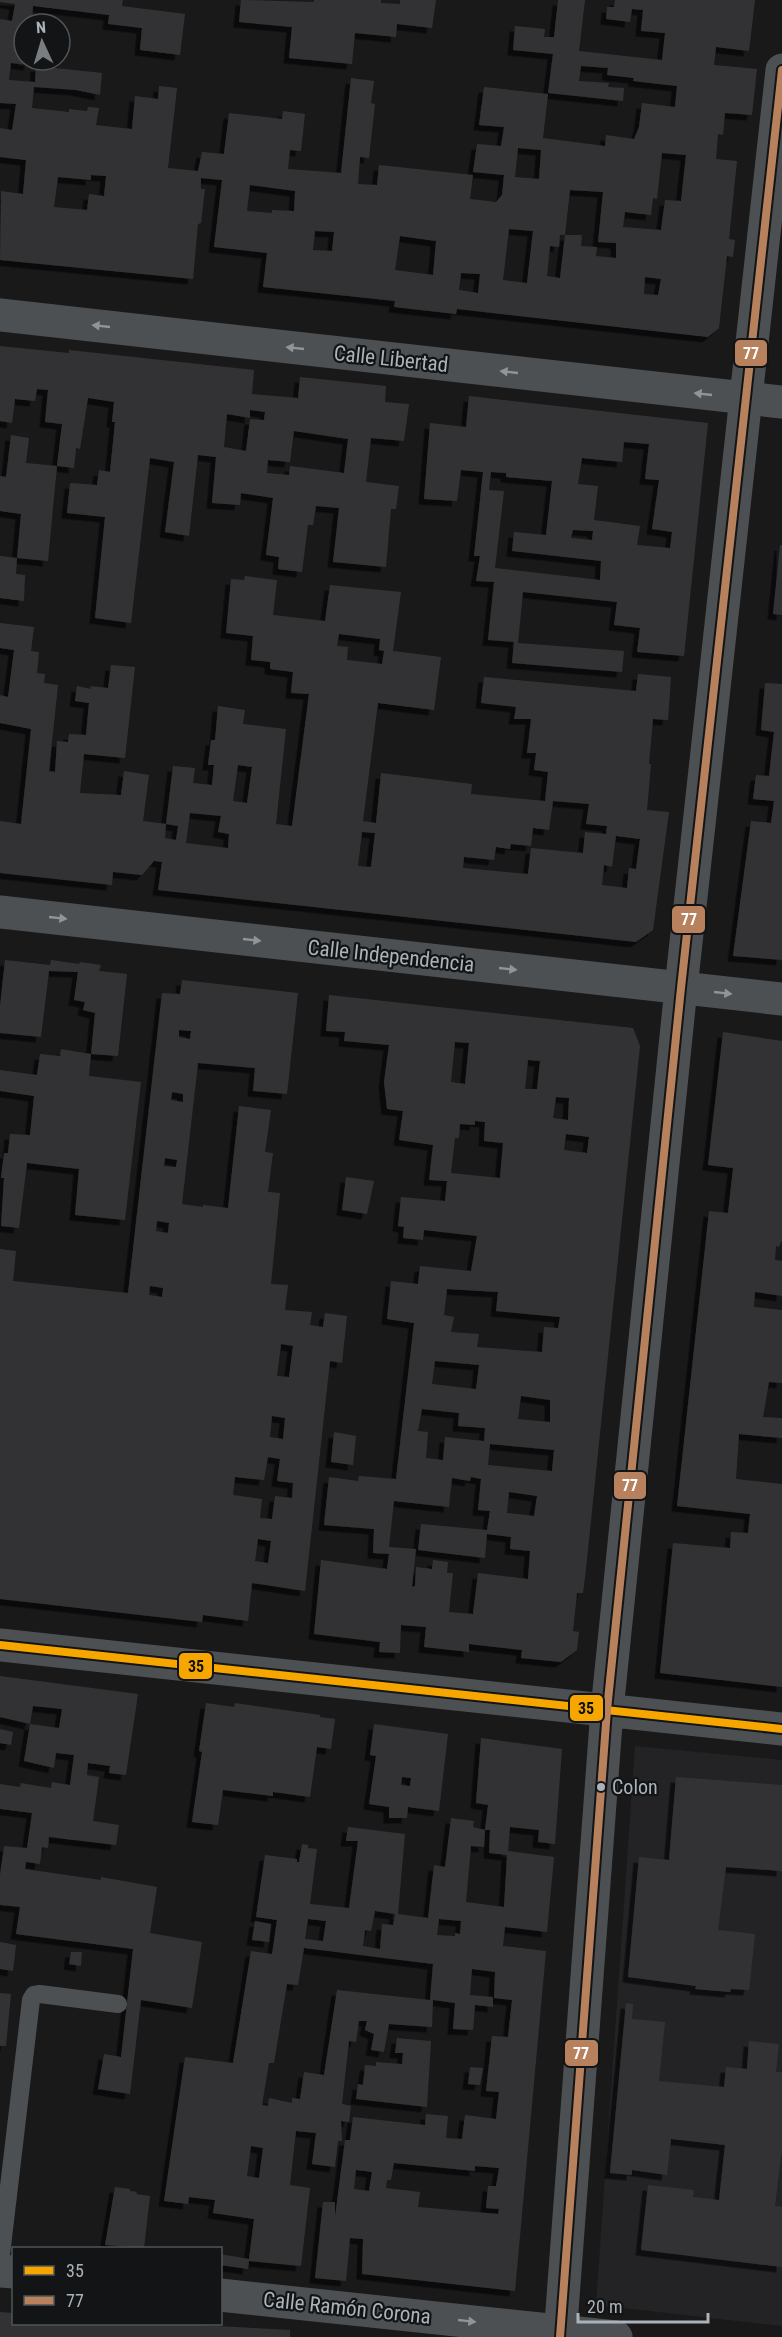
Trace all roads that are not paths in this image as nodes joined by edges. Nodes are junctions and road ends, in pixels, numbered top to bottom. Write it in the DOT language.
graph roads {
  1 [pos="782,70"];
  2 [pos="0,315"];
  3 [pos="746,398"];
  4 [pos="782,402"];
  5 [pos="0,912"];
  6 [pos="681,988"];
  7 [pos="782,999"];
  8 [pos="0,1645"];
  9 [pos="607,1710"];
  10 [pos="782,1730"];
  11 [pos="118,2004"];
  12 [pos="0,2263"];
  13 [pos="222,2295"];
  14 [pos="560,2334"];
  15 [pos="616,2337"];
  1 -- 3 [label="street"];
  3 -- 2 [label="street, Calle Libertad, one-way"];
  3 -- 4 [label="street, Calle Libertad"];
  3 -- 6 [label="street"];
  5 -- 6 [label="street, Calle Independencia, one-way"];
  6 -- 7 [label="street, Calle Independencia, one-way"];
  6 -- 9 [label="street"];
  8 -- 9 [label="street"];
  9 -- 10 [label="street"];
  9 -- 14 [label="street"];
  11 -- 12 [label="lane"];
  13 -- 14 [label="street, Calle Ramón Corona, one-way"];
  14 -- 15 [label="street, Calle Ramón Corona"];
}
